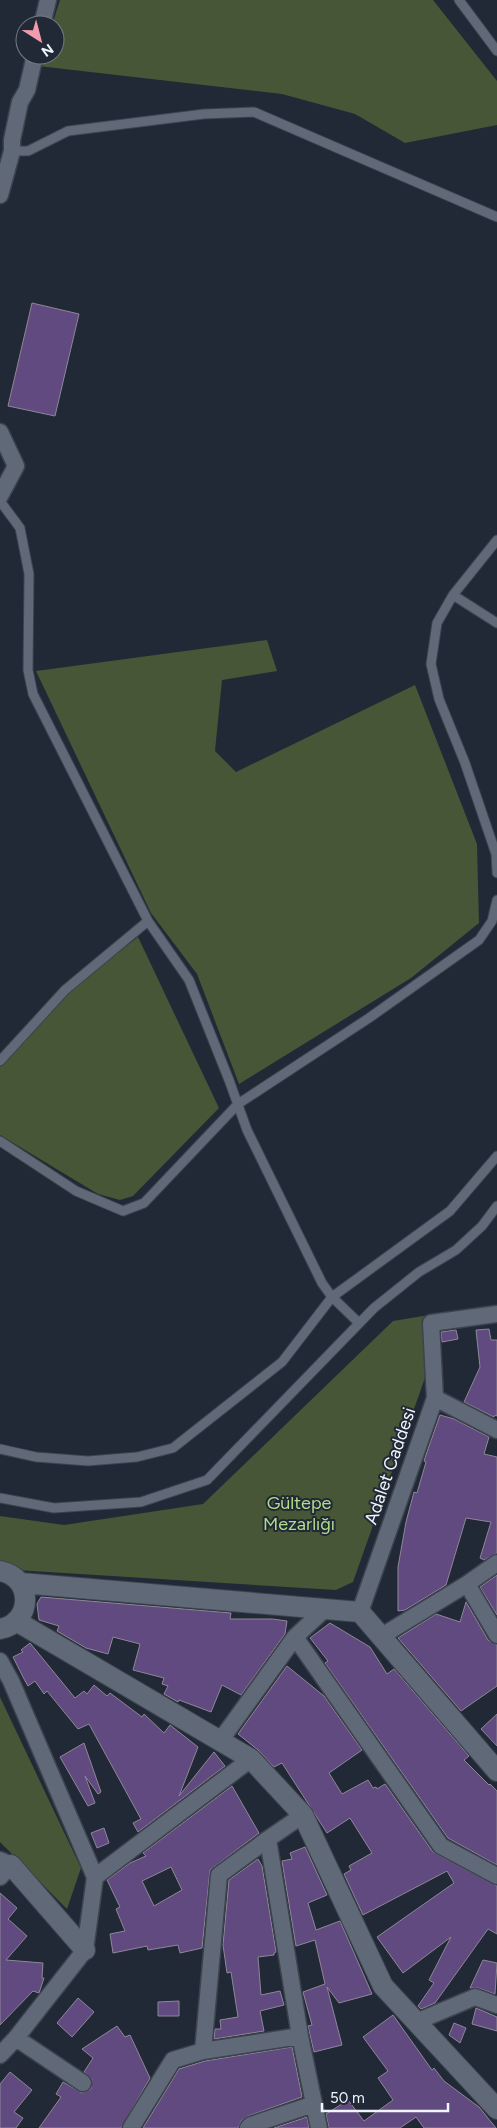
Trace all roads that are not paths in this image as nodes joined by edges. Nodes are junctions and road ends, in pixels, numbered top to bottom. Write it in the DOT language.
graph roads {
  1 [pos="48,0"];
  2 [pos="459,0"];
  3 [pos="44,15"];
  4 [pos="497,51"];
  5 [pos="33,65"];
  6 [pos="12,151"];
  7 [pos="0,195"];
  8 [pos="497,218"];
  9 [pos="0,432"];
  10 [pos="0,496"];
  11 [pos="0,502"];
  12 [pos="497,540"];
  13 [pos="453,595"];
  14 [pos="497,623"];
  15 [pos="497,873"];
  16 [pos="497,900"];
  17 [pos="148,921"];
  18 [pos="0,1061"];
  19 [pos="238,1104"];
  20 [pos="0,1141"];
  21 [pos="497,1156"];
  22 [pos="497,1206"];
  23 [pos="332,1297"];
  24 [pos="497,1314"];
  25 [pos="359,1323"];
  26 [pos="435,1398"];
  27 [pos="497,1430"];
  28 [pos="0,1449"];
  29 [pos="0,1498"];
  30 [pos="497,1563"];
  31 [pos="0,1571"];
  32 [pos="21,1583"];
  33 [pos="467,1584"];
  34 [pos="325,1610"];
  35 [pos="360,1612"];
  36 [pos="8,1625"];
  37 [pos="497,1635"];
  38 [pos="295,1637"];
  39 [pos="380,1637"];
  40 [pos="0,1661"];
  41 [pos="220,1741"];
  42 [pos="251,1759"];
  43 [pos="497,1770"];
  44 [pos="303,1815"];
  45 [pos="268,1839"];
  46 [pos="4,1867"];
  47 [pos="497,1876"];
  48 [pos="95,1877"];
  49 [pos="85,1950"];
  50 [pos="497,2005"];
  51 [pos="416,2022"];
  52 [pos="300,2036"];
  53 [pos="16,2038"];
  54 [pos="203,2051"];
  55 [pos="0,2055"];
  56 [pos="84,2084"];
  57 [pos="314,2104"];
  58 [pos="497,2109"];
  59 [pos="131,2128"];
  60 [pos="248,2128"];
  61 [pos="320,2128"];
  1 -- 3 [label="street"];
  2 -- 4 [label="lane"];
  5 -- 6 [label="street"];
  6 -- 7 [label="street"];
  6 -- 8 [label="lane"];
  9 -- 10 [label="street"];
  11 -- 17 [label="lane"];
  12 -- 13 [label="lane"];
  13 -- 14 [label="lane"];
  13 -- 15 [label="lane"];
  16 -- 19 [label="lane"];
  17 -- 18 [label="lane"];
  17 -- 19 [label="lane"];
  19 -- 20 [label="lane"];
  19 -- 23 [label="lane"];
  21 -- 23 [label="lane"];
  22 -- 25 [label="lane"];
  23 -- 25 [label="lane"];
  23 -- 28 [label="lane"];
  24 -- 26 [label="street"];
  25 -- 29 [label="lane"];
  26 -- 27 [label="street, Adalet Caddesi"];
  26 -- 35 [label="street, Adalet Caddesi"];
  30 -- 33 [label="street"];
  31 -- 32 [label="street"];
  32 -- 34 [label="street"];
  32 -- 36 [label="street"];
  33 -- 37 [label="street"];
  33 -- 39 [label="street"];
  34 -- 35 [label="street"];
  34 -- 38 [label="street"];
  35 -- 39 [label="street"];
  36 -- 41 [label="street"];
  38 -- 41 [label="street"];
  38 -- 47 [label="street"];
  39 -- 43 [label="street"];
  40 -- 48 [label="street"];
  41 -- 42 [label="street"];
  42 -- 44 [label="street"];
  42 -- 48 [label="street"];
  44 -- 45 [label="street"];
  44 -- 51 [label="street"];
  45 -- 52 [label="street"];
  45 -- 54 [label="street"];
  46 -- 49 [label="street"];
  48 -- 49 [label="street"];
  49 -- 53 [label="street"];
  50 -- 51 [label="street"];
  51 -- 58 [label="street"];
  52 -- 54 [label="street"];
  52 -- 57 [label="street"];
  53 -- 55 [label="street"];
  53 -- 56 [label="street"];
  54 -- 59 [label="street"];
  57 -- 60 [label="street"];
  57 -- 61 [label="street"];
}
